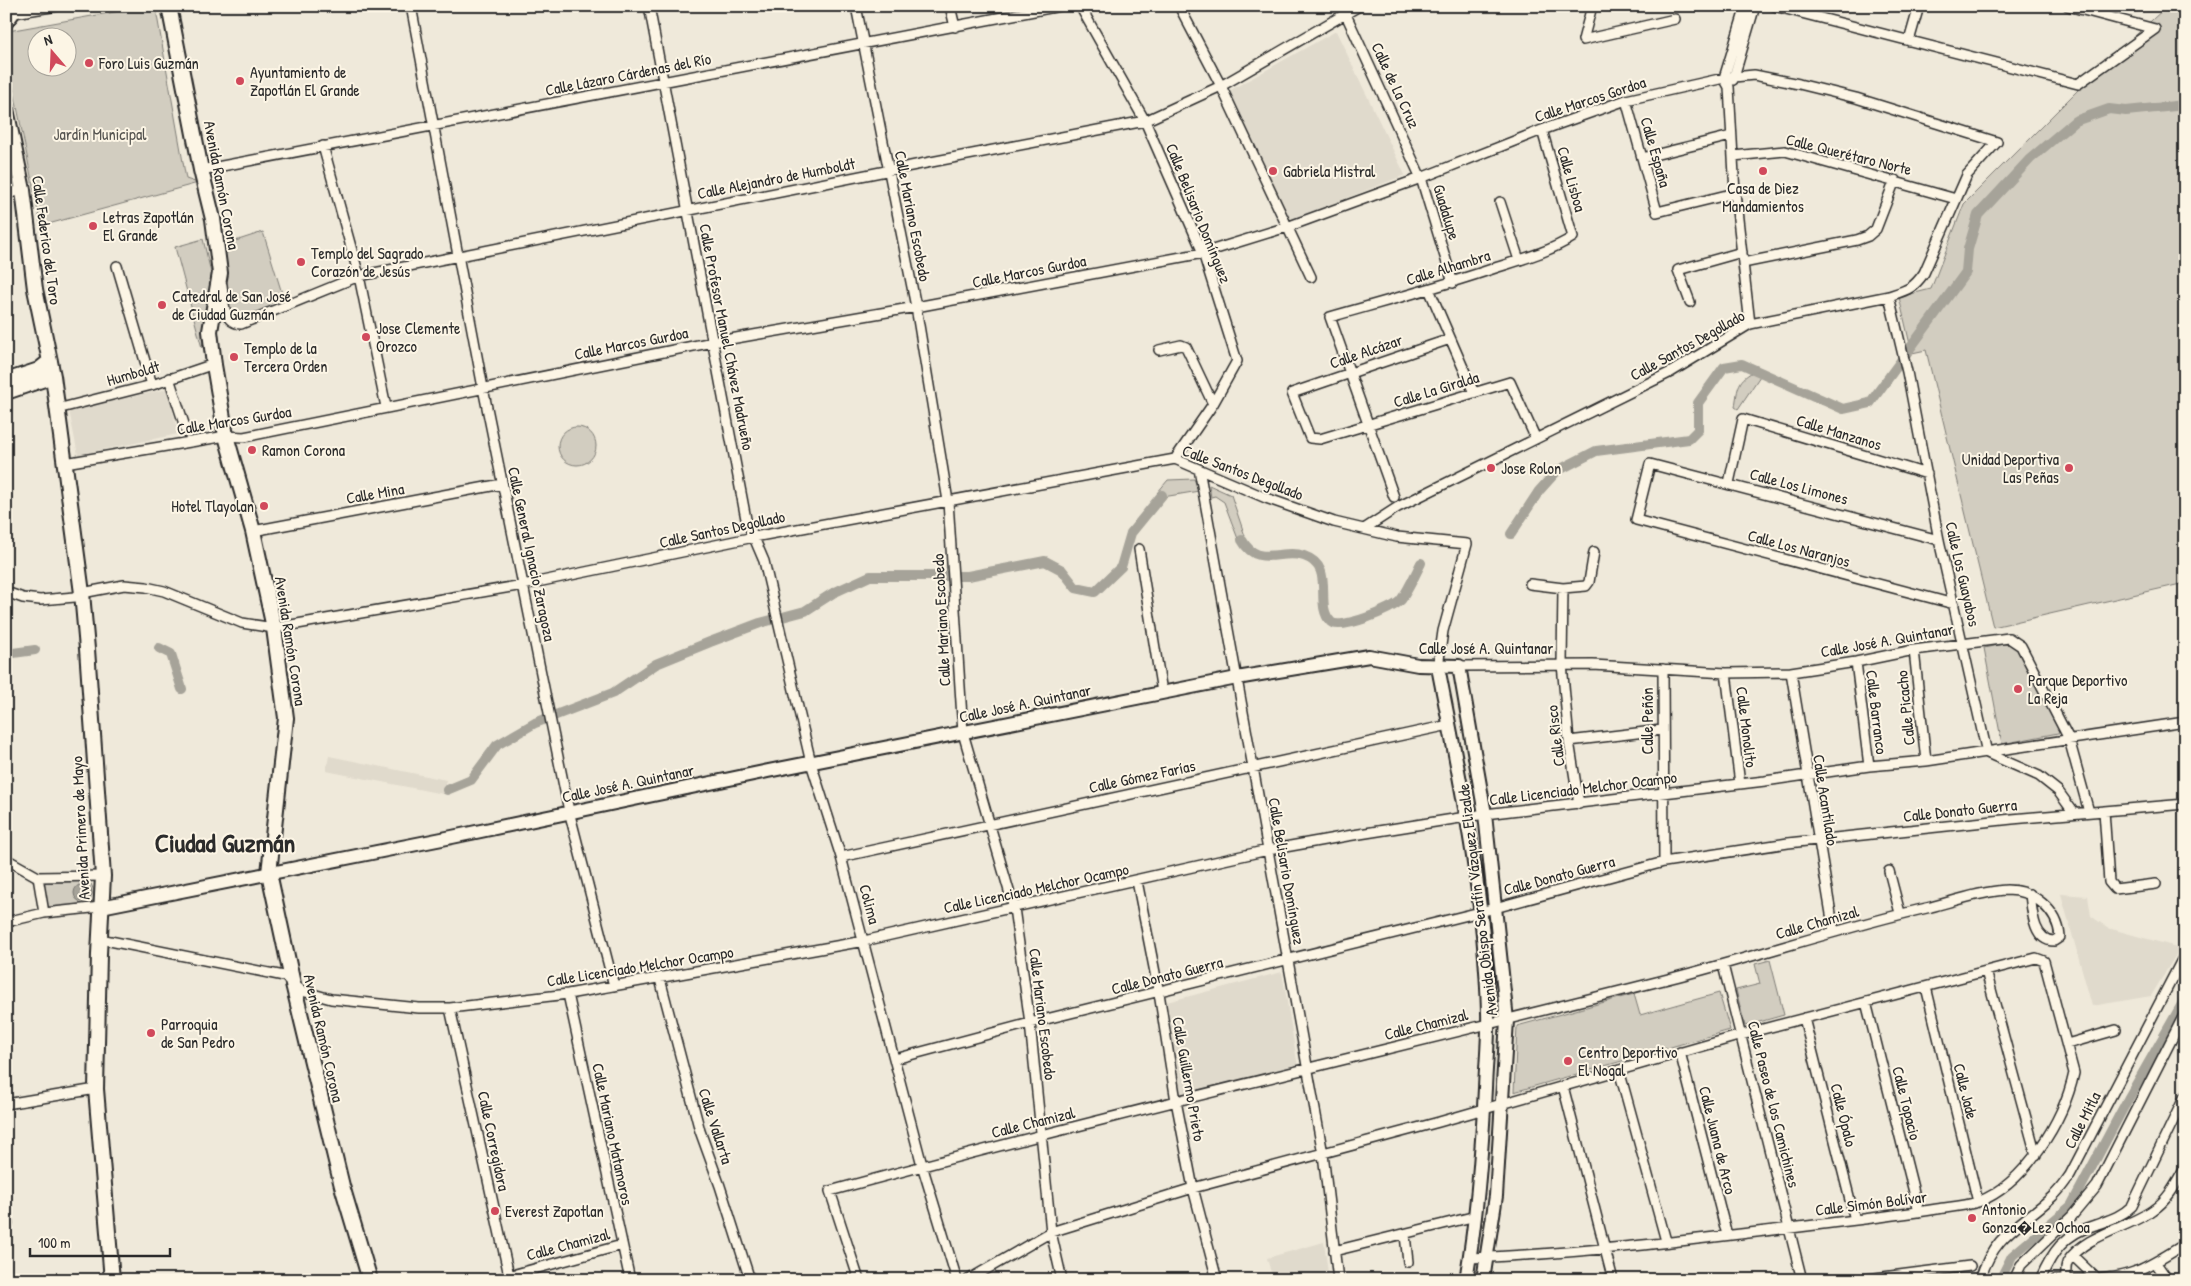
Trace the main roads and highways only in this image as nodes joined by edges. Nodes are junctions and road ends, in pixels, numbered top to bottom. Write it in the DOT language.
graph roads {
  1 [pos="167,9"];
  2 [pos="6,109"];
  3 [pos="50,361"];
  4 [pos="53,376"];
  5 [pos="6,381"];
  6 [pos="6,392"];
  7 [pos="112,1280"];
  8 [pos="370,1280"];
  1 -- 8 [label="main road, Avenida Ramón Corona"];
  2 -- 3 [label="main road, Calle Federico del Toro"];
  3 -- 4 [label="main road, Calle Federico del Toro"];
  3 -- 5 [label="main road"];
  4 -- 6 [label="main road"];
  4 -- 7 [label="main road, Avenida Primero de Mayo"];
}
